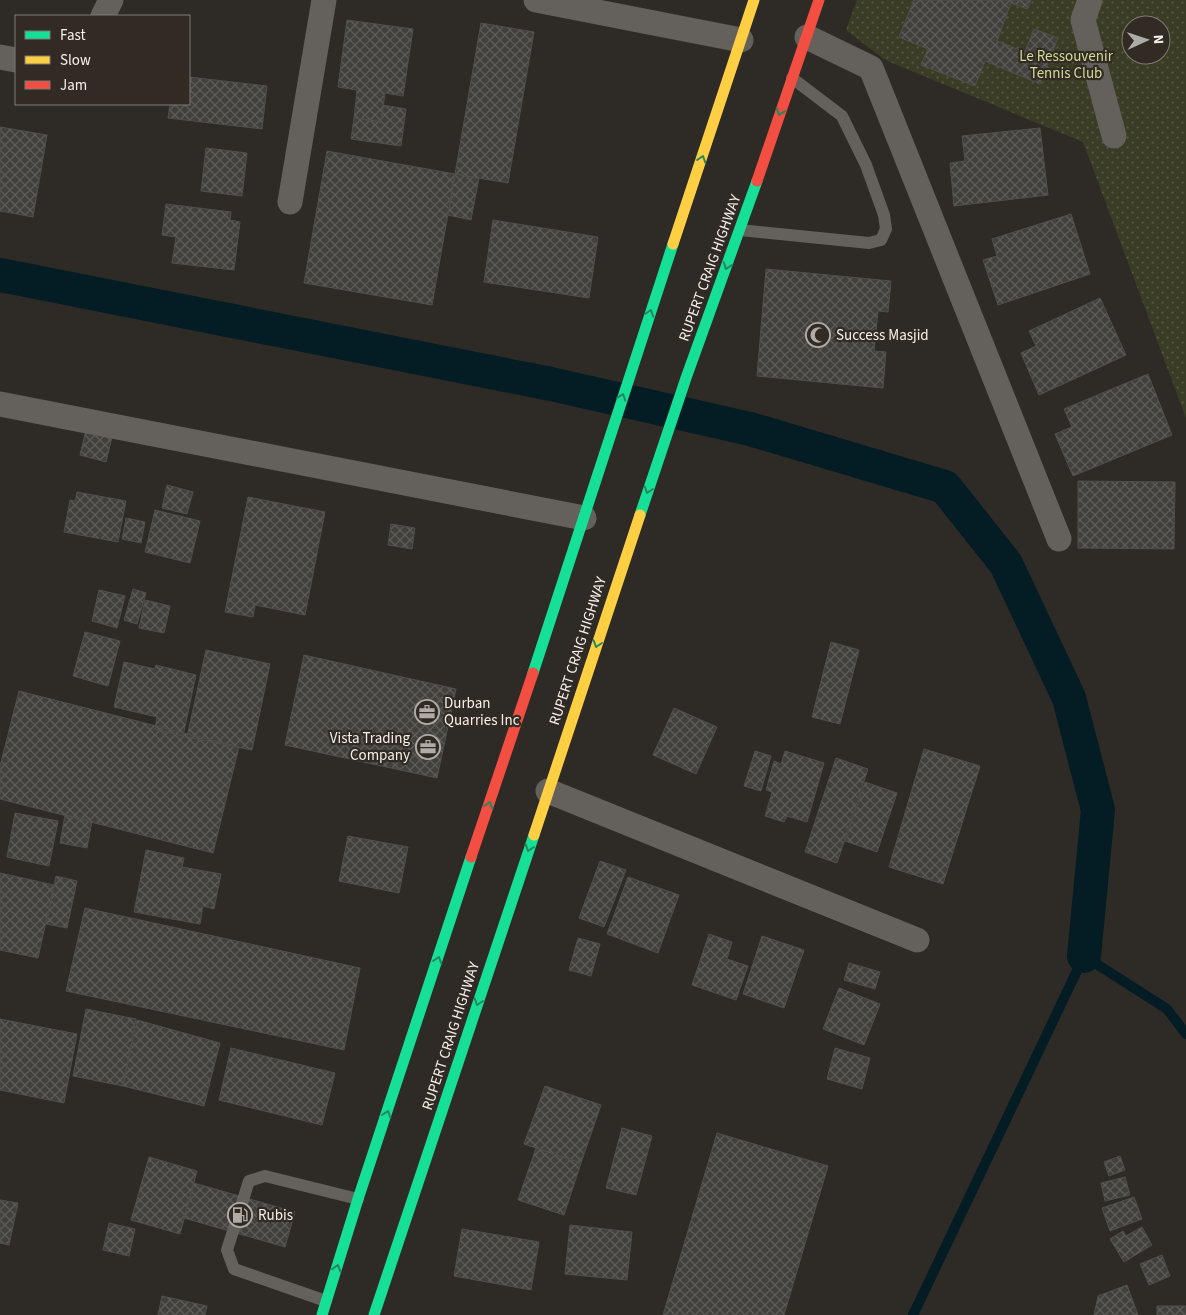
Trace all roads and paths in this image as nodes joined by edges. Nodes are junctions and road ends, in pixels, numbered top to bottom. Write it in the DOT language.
graph roads {
  1 [pos="111,0"];
  2 [pos="324,0"];
  3 [pos="536,0"];
  4 [pos="754,0"];
  5 [pos="819,0"];
  6 [pos="1090,0"];
  7 [pos="104,15"];
  8 [pos="807,37"];
  9 [pos="741,40"];
  10 [pos="0,57"];
  11 [pos="15,60"];
  12 [pos="792,78"];
  13 [pos="1114,136"];
  14 [pos="290,202"];
  15 [pos="740,230"];
  16 [pos="0,404"];
  17 [pos="584,518"];
  18 [pos="1059,539"];
  19 [pos="548,791"];
  20 [pos="917,940"];
  21 [pos="358,1200"];
  22 [pos="326,1301"];
  23 [pos="322,1315"];
  24 [pos="374,1315"];
  1 -- 7 [label="street"];
  2 -- 14 [label="street"];
  3 -- 9 [label="street"];
  4 -- 9 [label="main road"];
  5 -- 8 [label="main road, RUPERT CRAIG HIGHWAY"];
  6 -- 13 [label="street"];
  8 -- 12 [label="main road, RUPERT CRAIG HIGHWAY"];
  8 -- 18 [label="street"];
  17 -- 9 [label="main road, one-way"];
  10 -- 11 [label="street"];
  12 -- 15 [label="main road, RUPERT CRAIG HIGHWAY, one-way"];
  12 -- 15 [label="lane"];
  15 -- 19 [label="main road, RUPERT CRAIG HIGHWAY, one-way"];
  16 -- 17 [label="street"];
  21 -- 17 [label="main road, one-way"];
  19 -- 20 [label="street"];
  19 -- 24 [label="main road, RUPERT CRAIG HIGHWAY, one-way"];
  22 -- 21 [label="main road, one-way"];
  21 -- 22 [label="lane"];
  22 -- 23 [label="main road"];
}
